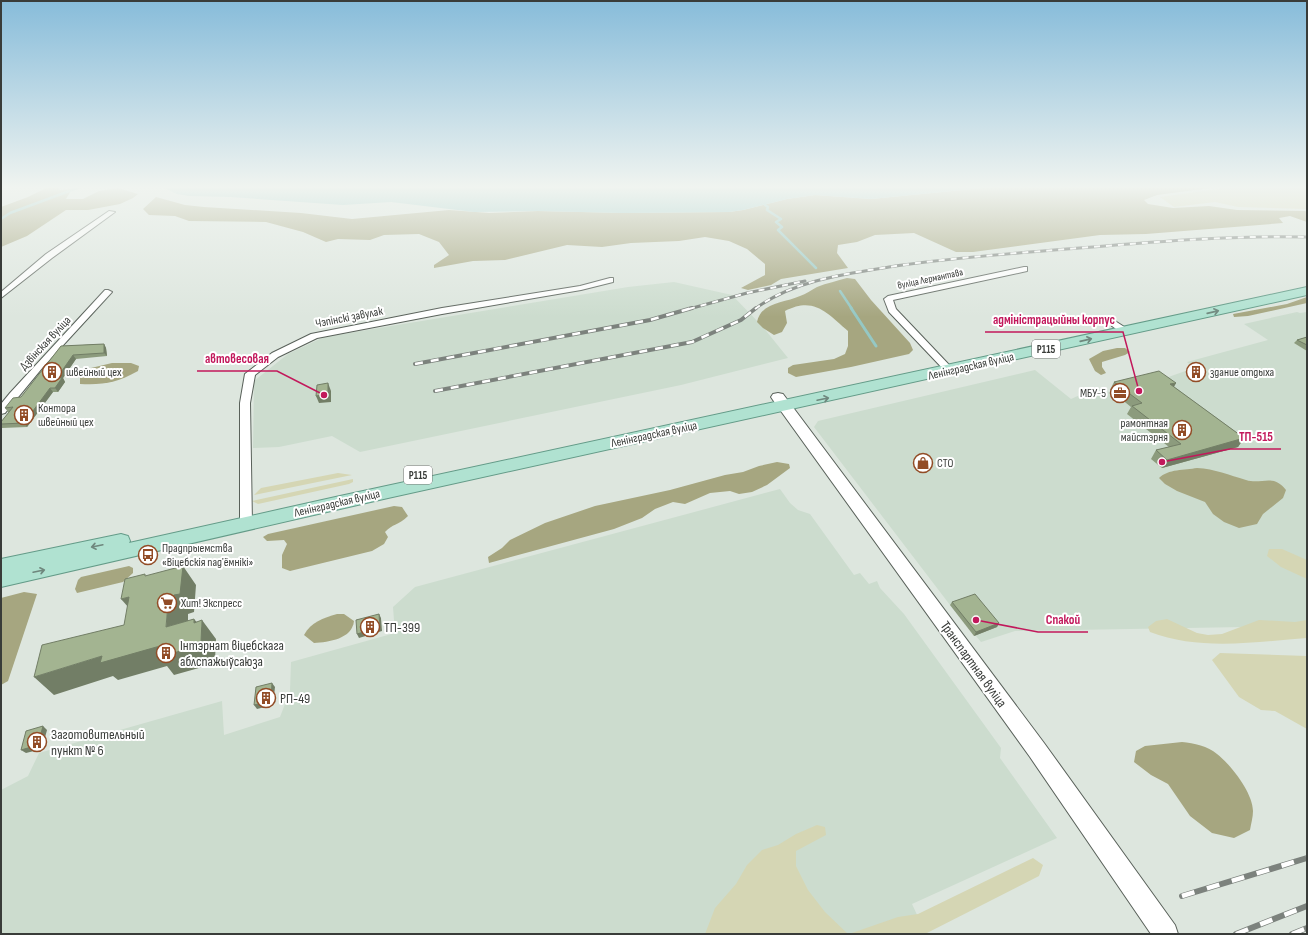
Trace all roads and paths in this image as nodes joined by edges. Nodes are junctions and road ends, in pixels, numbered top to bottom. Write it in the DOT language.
graph roads {
  1 [pos="86,230"];
  2 [pos="1024,269"];
  3 [pos="610,280"];
  4 [pos="1307,280"];
  5 [pos="1307,291"];
  6 [pos="108,292"];
  7 [pos="1,296"];
  8 [pos="1120,328"];
  9 [pos="946,366"];
  10 [pos="781,402"];
  11 [pos="1,411"];
  12 [pos="246,519"];
  13 [pos="1,567"];
  14 [pos="1,579"];
  15 [pos="1166,934"];
  1 -- 7 [label="street"];
  2 -- 9 [label="street, вуліца Лермантава"];
  3 -- 12 [label="street, Чэпінскі завулак"];
  4 -- 8 [label="main road, Ленінградская вуліца / Р115"];
  8 -- 5 [label="main road, Ленінградская вуліца / Р115, one-way"];
  6 -- 11 [label="street, Дзвінская вуліца"];
  8 -- 9 [label="main road, Ленінградская вуліца / Р115"];
  9 -- 10 [label="main road, Ленінградская вуліца / Р115"];
  10 -- 12 [label="main road, Ленінградская вуліца / Р115"];
  10 -- 15 [label="main road, Транспартная вуліца"];
  12 -- 13 [label="main road, Ленінградская вуліца / Р115, one-way"];
  14 -- 12 [label="main road, Ленінградская вуліца / Р115, one-way"];
}
